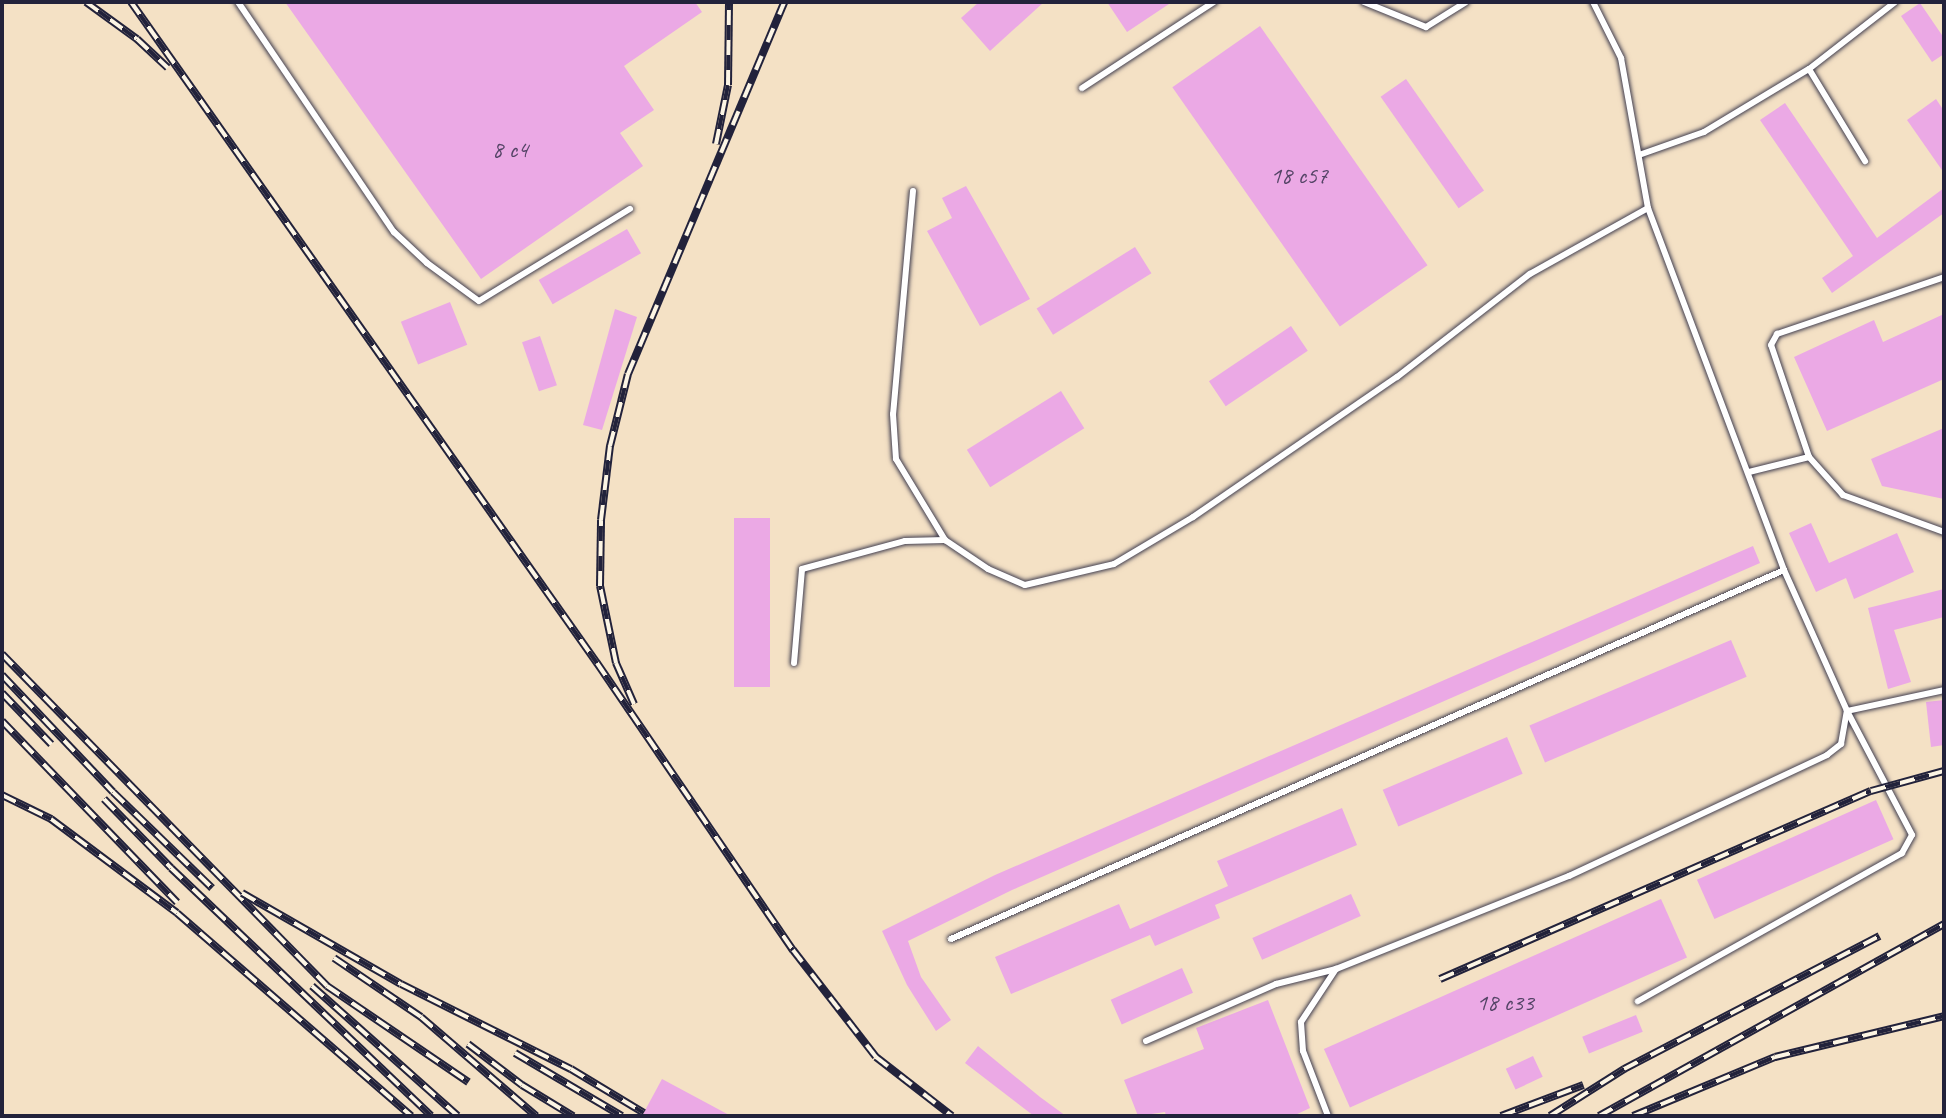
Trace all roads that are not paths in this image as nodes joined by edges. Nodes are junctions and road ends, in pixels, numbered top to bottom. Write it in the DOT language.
graph roads {
  1 [pos="238,2"];
  2 [pos="1214,2"];
  3 [pos="1364,2"];
  4 [pos="1466,2"];
  5 [pos="1593,2"];
  6 [pos="1895,2"];
  7 [pos="1809,69"];
  8 [pos="1082,88"];
  9 [pos="1639,155"];
  10 [pos="1865,161"];
  11 [pos="913,191"];
  12 [pos="1648,208"];
  13 [pos="630,209"];
  14 [pos="1944,277"];
  15 [pos="1809,457"];
  16 [pos="1749,472"];
  17 [pos="1944,532"];
  18 [pos="945,540"];
  19 [pos="1784,570"];
  20 [pos="794,663"];
  21 [pos="1944,690"];
  22 [pos="1847,711"];
  23 [pos="951,939"];
  24 [pos="1336,969"];
  25 [pos="1638,1001"];
  26 [pos="1146,1041"];
  27 [pos="1328,1116"];
  1 -- 13 [label="lane"];
  2 -- 8 [label="lane"];
  3 -- 4 [label="lane"];
  5 -- 9 [label="lane"];
  6 -- 7 [label="lane"];
  7 -- 9 [label="lane"];
  7 -- 10 [label="lane"];
  9 -- 12 [label="lane"];
  11 -- 18 [label="lane"];
  12 -- 16 [label="lane"];
  12 -- 18 [label="lane"];
  14 -- 15 [label="lane"];
  15 -- 16 [label="lane"];
  15 -- 17 [label="lane"];
  16 -- 19 [label="lane"];
  18 -- 20 [label="lane"];
  19 -- 22 [label="lane"];
  19 -- 23 [label="lane"];
  21 -- 22 [label="lane"];
  22 -- 24 [label="lane"];
  22 -- 25 [label="lane"];
  24 -- 26 [label="lane"];
  24 -- 27 [label="lane"];
}
